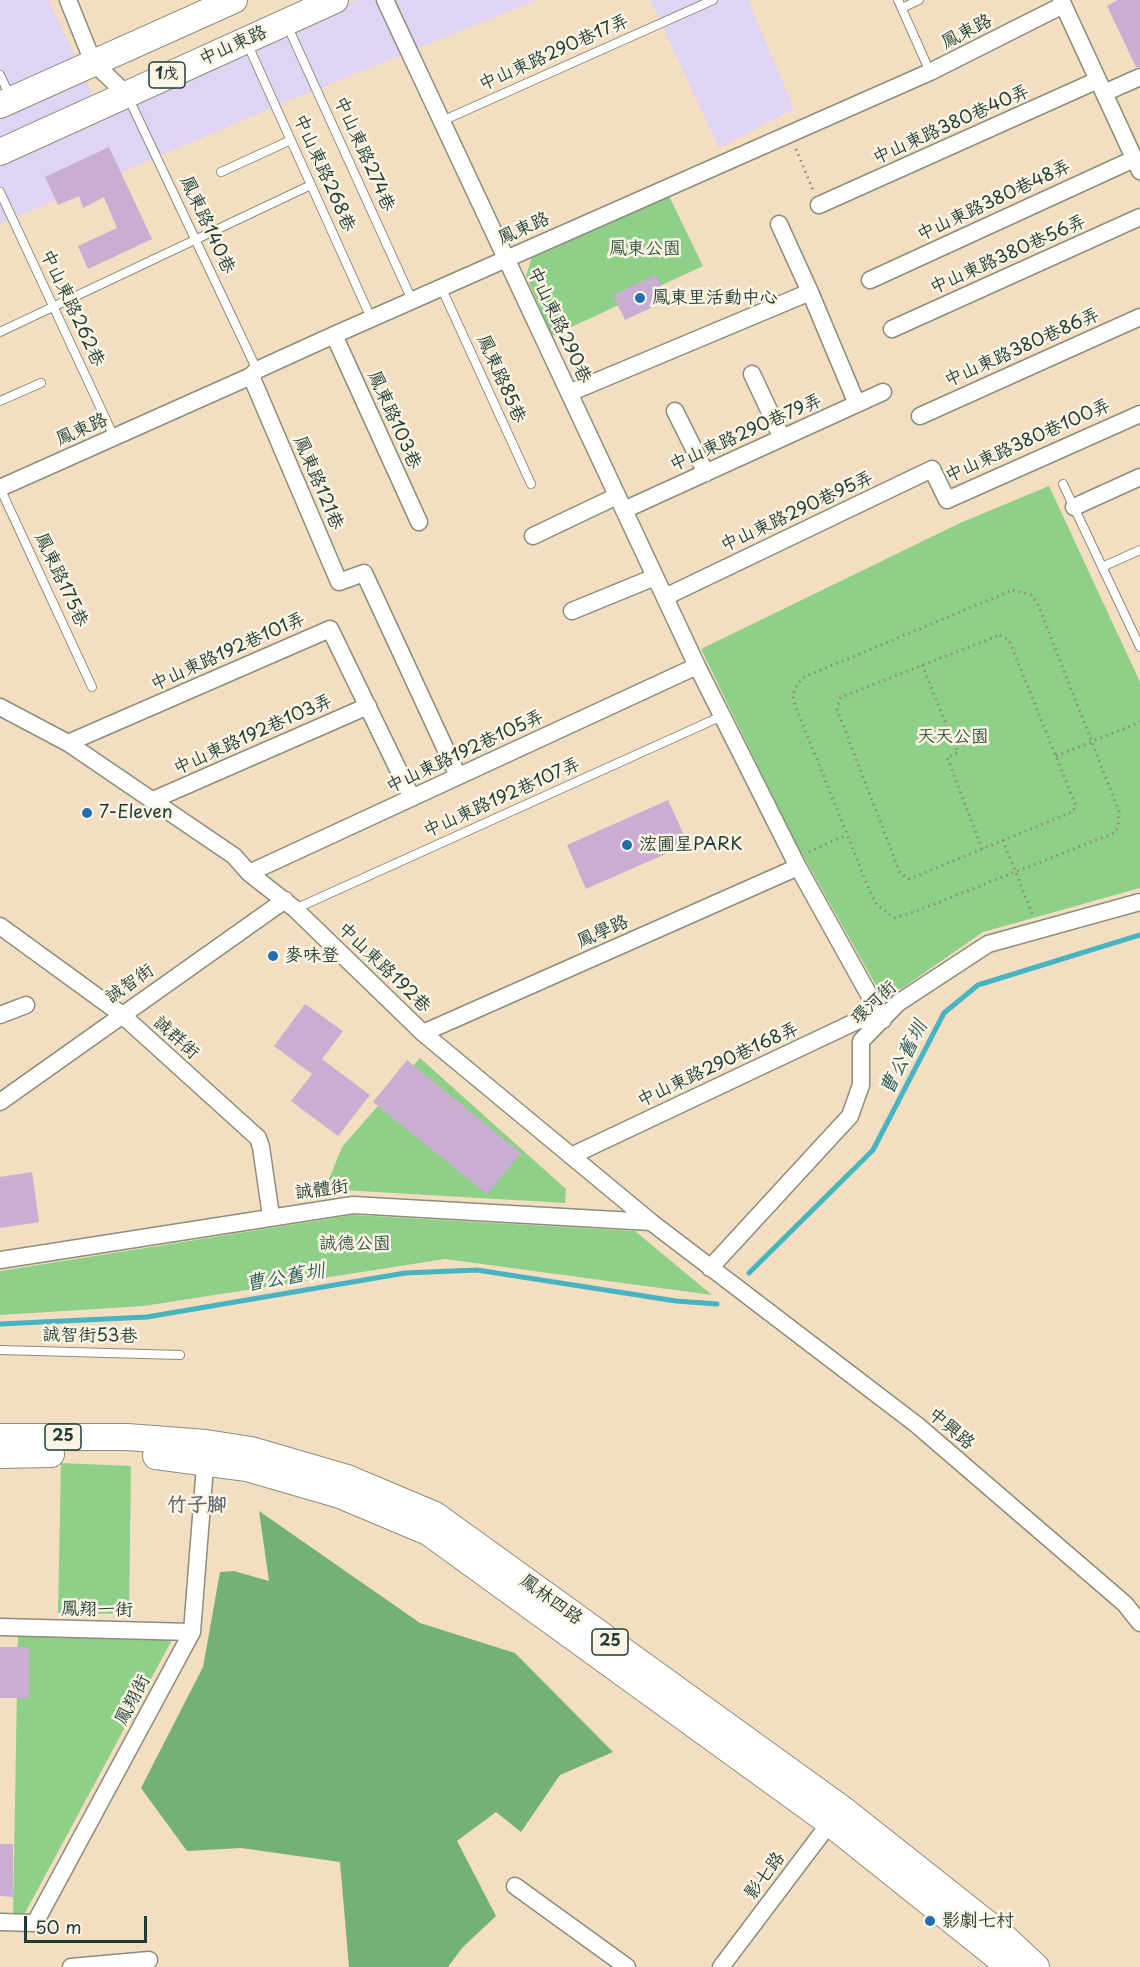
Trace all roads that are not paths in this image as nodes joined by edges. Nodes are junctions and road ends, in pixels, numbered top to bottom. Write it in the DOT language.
graph roads {
  1 [pos="68,0"];
  2 [pos="234,0"];
  3 [pos="336,0"];
  4 [pos="385,0"];
  5 [pos="713,0"];
  6 [pos="919,0"];
  7 [pos="1064,2"];
  8 [pos="900,4"];
  9 [pos="286,22"];
  10 [pos="246,40"];
  11 [pos="93,62"];
  12 [pos="930,72"];
  13 [pos="0,75"];
  14 [pos="1140,77"];
  15 [pos="1101,86"];
  16 [pos="126,94"];
  17 [pos="6,103"];
  18 [pos="442,121"];
  19 [pos="291,140"];
  20 [pos="0,152"];
  21 [pos="1137,165"];
  22 [pos="221,172"];
  23 [pos="311,185"];
  24 [pos="0,192"];
  25 [pos="819,205"];
  26 [pos="1140,217"];
  27 [pos="779,224"];
  28 [pos="196,240"];
  29 [pos="506,258"];
  30 [pos="870,280"];
  31 [pos="441,287"];
  32 [pos="810,292"];
  33 [pos="412,300"];
  34 [pos="54,307"];
  35 [pos="1140,317"];
  36 [pos="371,318"];
  37 [pos="892,329"];
  38 [pos="0,332"];
  39 [pos="334,335"];
  40 [pos="254,373"];
  41 [pos="752,374"];
  42 [pos="41,383"];
  43 [pos="883,392"];
  44 [pos="569,393"];
  45 [pos="0,400"];
  46 [pos="857,404"];
  47 [pos="675,411"];
  48 [pos="1140,414"];
  49 [pos="920,416"];
  50 [pos="114,437"];
  51 [pos="782,438"];
  52 [pos="706,473"];
  53 [pos="1140,477"];
  54 [pos="531,484"];
  55 [pos="1063,484"];
  56 [pos="939,485"];
  57 [pos="0,488"];
  58 [pos="621,503"];
  59 [pos="1074,507"];
  60 [pos="419,522"];
  61 [pos="533,536"];
  62 [pos="1140,550"];
  63 [pos="1102,567"];
  64 [pos="656,577"];
  65 [pos="664,597"];
  66 [pos="572,611"];
  67 [pos="1140,647"];
  68 [pos="697,666"];
  69 [pos="92,687"];
  70 [pos="368,706"];
  71 [pos="0,707"];
  72 [pos="722,716"];
  73 [pos="68,743"];
  74 [pos="458,776"];
  75 [pos="412,798"];
  76 [pos="153,800"];
  77 [pos="796,862"];
  78 [pos="249,873"];
  79 [pos="1140,902"];
  80 [pos="290,904"];
  81 [pos="0,926"];
  82 [pos="26,1005"];
  83 [pos="121,1014"];
  84 [pos="0,1015"];
  85 [pos="883,1020"];
  86 [pos="423,1033"];
  87 [pos="0,1102"];
  88 [pos="571,1156"];
  89 [pos="271,1216"];
  90 [pos="651,1222"];
  91 [pos="0,1260"];
  92 [pos="710,1268"];
  93 [pos="724,1280"];
  94 [pos="0,1350"];
  95 [pos="180,1355"];
  96 [pos="0,1437"];
  97 [pos="126,1445"];
  98 [pos="206,1452"];
  99 [pos="0,1455"];
  100 [pos="1140,1623"];
  101 [pos="0,1627"];
  102 [pos="192,1632"];
  103 [pos="836,1816"];
  104 [pos="515,1886"];
  105 [pos="0,1922"];
  106 [pos="149,1960"];
  107 [pos="71,1967"];
  108 [pos="627,1967"];
  109 [pos="721,1967"];
  110 [pos="1010,1967"];
  111 [pos="1036,1967"];
  1 -- 11 [label="street"];
  2 -- 11 [label="main road, 1戊"];
  3 -- 9 [label="main road, 中山東路 / 1戊"];
  4 -- 18 [label="street, 中山東路290巷"];
  5 -- 18 [label="lane, 中山東路290巷17弄"];
  6 -- 8 [label="lane"];
  7 -- 12 [label="street, 鳳東路"];
  7 -- 15 [label="street"];
  8 -- 12 [label="lane"];
  9 -- 10 [label="main road, 中山東路 / 1戊"];
  9 -- 33 [label="lane, 中山東路274巷"];
  10 -- 16 [label="main road, 中山東路 / 1戊"];
  10 -- 19 [label="lane, 中山東路268巷"];
  11 -- 16 [label="street"];
  11 -- 17 [label="main road, 1戊"];
  12 -- 29 [label="street, 鳳東路"];
  13 -- 17 [label="lane"];
  14 -- 15 [label="street, 中山東路380巷40弄"];
  15 -- 21 [label="street"];
  15 -- 25 [label="street, 中山東路380巷40弄"];
  16 -- 20 [label="main road, 中山東路 / 1戊"];
  16 -- 28 [label="lane, 鳳東路140巷"];
  18 -- 29 [label="street, 中山東路290巷"];
  19 -- 22 [label="lane"];
  19 -- 23 [label="lane, 中山東路268巷"];
  21 -- 30 [label="street, 中山東路380巷48弄"];
  23 -- 28 [label="lane"];
  23 -- 36 [label="lane, 中山東路268巷"];
  24 -- 34 [label="lane, 中山東路262巷"];
  26 -- 37 [label="street, 中山東路380巷56弄"];
  27 -- 32 [label="street"];
  28 -- 34 [label="lane"];
  28 -- 40 [label="lane, 鳳東路140巷"];
  29 -- 31 [label="street, 鳳東路"];
  29 -- 44 [label="street, 中山東路290巷"];
  31 -- 33 [label="street, 鳳東路"];
  31 -- 54 [label="lane, 鳳東路85巷"];
  32 -- 44 [label="street"];
  32 -- 46 [label="street"];
  33 -- 36 [label="street, 鳳東路"];
  34 -- 38 [label="lane"];
  34 -- 50 [label="lane, 中山東路262巷"];
  35 -- 49 [label="street, 中山東路380巷86弄"];
  36 -- 39 [label="street, 鳳東路"];
  39 -- 40 [label="street, 鳳東路"];
  39 -- 60 [label="street, 鳳東路103巷"];
  40 -- 50 [label="street, 鳳東路"];
  40 -- 74 [label="street, 鳳東路121巷"];
  41 -- 51 [label="street"];
  42 -- 45 [label="lane"];
  43 -- 46 [label="street, 中山東路290巷79弄"];
  44 -- 58 [label="street, 中山東路290巷"];
  46 -- 51 [label="street, 中山東路290巷79弄"];
  47 -- 52 [label="street"];
  48 -- 56 [label="street, 中山東路380巷100弄"];
  50 -- 57 [label="street, 鳳東路"];
  51 -- 52 [label="street, 中山東路290巷79弄"];
  52 -- 58 [label="street, 中山東路290巷79弄"];
  53 -- 59 [label="street"];
  55 -- 59 [label="lane"];
  56 -- 65 [label="street, 中山東路290巷95弄"];
  57 -- 69 [label="lane, 鳳東路175巷"];
  58 -- 61 [label="street, 中山東路290巷79弄"];
  58 -- 64 [label="street, 中山東路290巷"];
  59 -- 63 [label="lane"];
  62 -- 63 [label="lane"];
  63 -- 67 [label="lane"];
  64 -- 65 [label="street, 中山東路290巷"];
  64 -- 66 [label="street"];
  65 -- 68 [label="street, 中山東路290巷"];
  68 -- 72 [label="street, 中山東路290巷"];
  68 -- 74 [label="street, 中山東路192巷105弄"];
  70 -- 73 [label="street, 中山東路192巷101弄"];
  70 -- 75 [label="street, 中山東路192巷101弄"];
  70 -- 76 [label="street, 中山東路192巷103弄"];
  71 -- 73 [label="street, 中山東路192巷"];
  72 -- 77 [label="street, 中山東路290巷"];
  72 -- 80 [label="lane, 中山東路192巷107弄"];
  73 -- 76 [label="street, 中山東路192巷"];
  74 -- 75 [label="street, 中山東路192巷105弄"];
  75 -- 78 [label="street, 中山東路192巷105弄"];
  76 -- 78 [label="street, 中山東路192巷"];
  77 -- 85 [label="street, 中山東路290巷"];
  77 -- 86 [label="street, 鳳學路"];
  78 -- 80 [label="street, 中山東路192巷"];
  79 -- 85 [label="street, 環河街"];
  80 -- 83 [label="street, 誠智街"];
  80 -- 86 [label="street, 中山東路192巷"];
  81 -- 83 [label="street, 誠群街"];
  82 -- 84 [label="street"];
  83 -- 87 [label="street, 誠智街"];
  83 -- 89 [label="street, 誠群街"];
  85 -- 88 [label="street, 中山東路290巷168弄"];
  85 -- 92 [label="street, 環河街"];
  86 -- 88 [label="street, 中山東路192巷"];
  88 -- 90 [label="street, 中山東路192巷"];
  89 -- 90 [label="street, 誠體街"];
  89 -- 91 [label="street, 誠體街"];
  90 -- 92 [label="street, 中山東路192巷"];
  92 -- 93 [label="street, 中山東路192巷"];
  93 -- 100 [label="street, 中興路"];
  94 -- 95 [label="lane, 誠智街53巷"];
  96 -- 97 [label="main road, 25"];
  97 -- 98 [label="main road, 鳳林四路 / 25"];
  97 -- 99 [label="main road, 25"];
  98 -- 102 [label="street, 鳳翔街"];
  98 -- 103 [label="main road, 鳳林四路 / 25"];
  101 -- 102 [label="street, 鳳翔一街"];
  102 -- 105 [label="street, 鳳翔街"];
  103 -- 109 [label="street, 影七路"];
  103 -- 110 [label="main road, 鳳林四路 / 25"];
  103 -- 111 [label="main road, 鳳林四路 / 25"];
  104 -- 108 [label="street"];
  106 -- 107 [label="street"];
}
